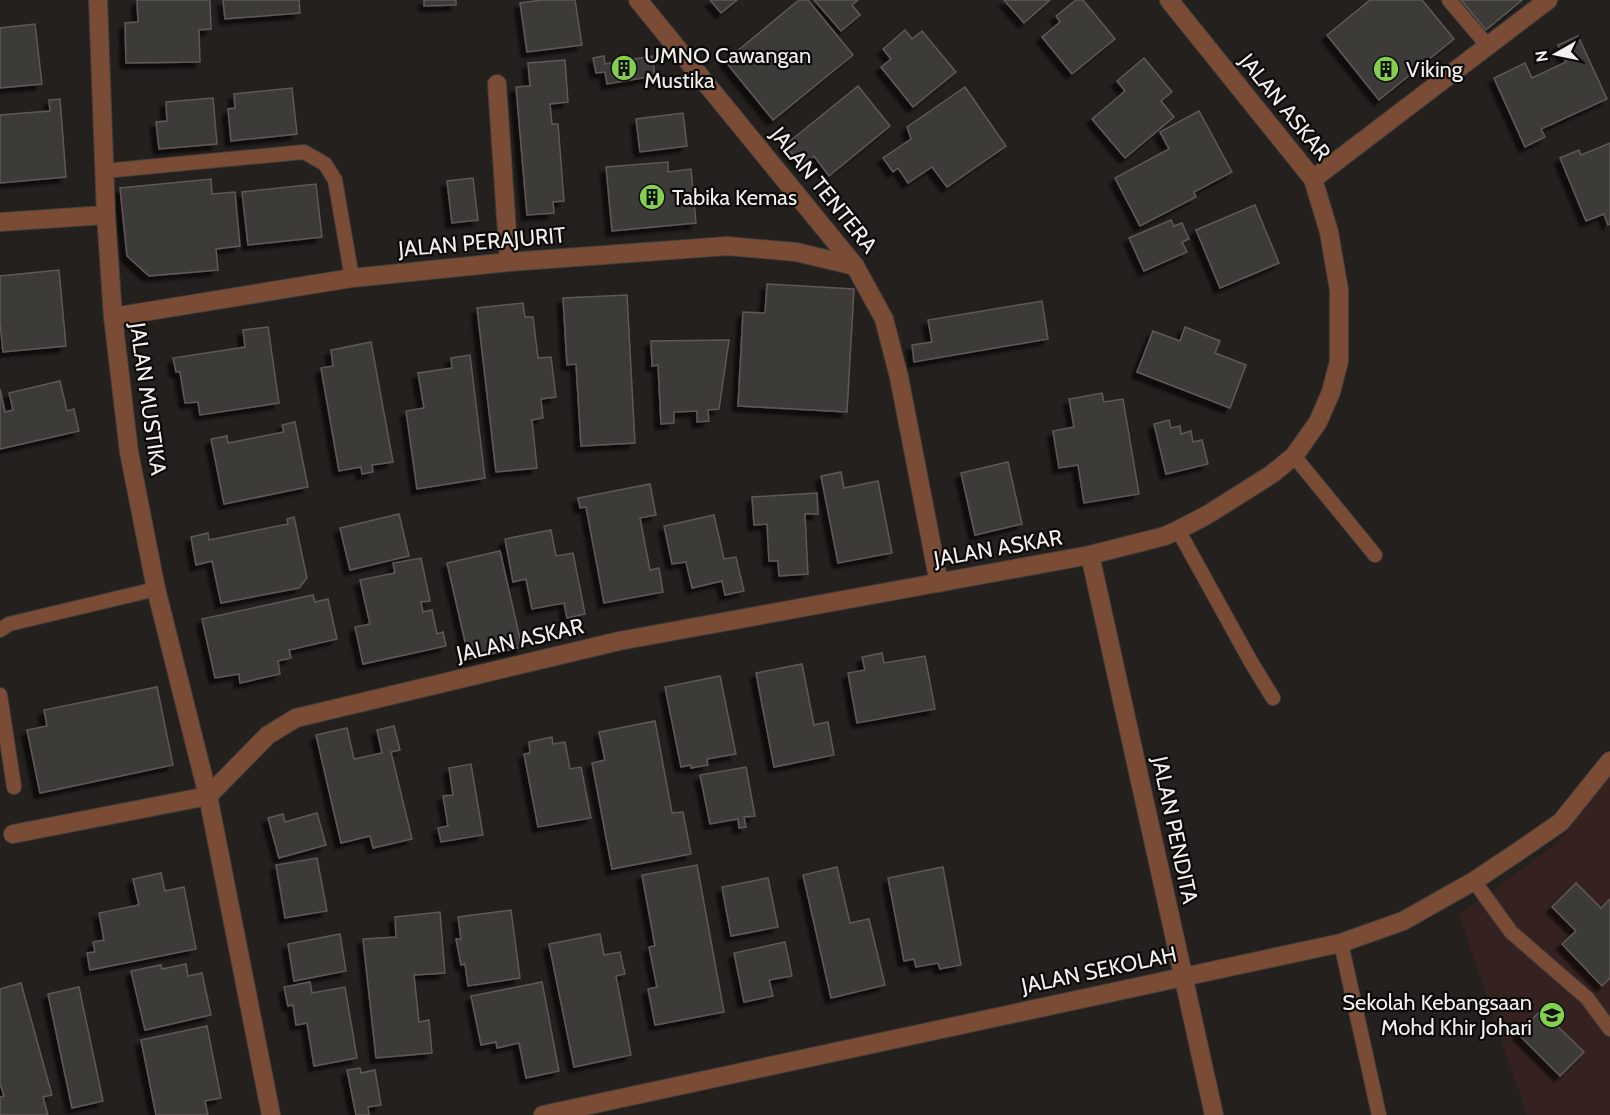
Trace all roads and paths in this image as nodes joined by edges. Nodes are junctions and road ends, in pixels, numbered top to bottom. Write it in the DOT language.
graph roads {
  1 [pos="98,0"];
  2 [pos="638,0"];
  3 [pos="1169,0"];
  4 [pos="1449,0"];
  5 [pos="1548,0"];
  6 [pos="1488,46"];
  7 [pos="497,84"];
  8 [pos="104,171"];
  9 [pos="1313,179"];
  10 [pos="106,214"];
  11 [pos="0,222"];
  12 [pos="510,262"];
  13 [pos="855,266"];
  14 [pos="352,278"];
  15 [pos="113,316"];
  16 [pos="1294,456"];
  17 [pos="1178,530"];
  18 [pos="1090,555"];
  19 [pos="1375,555"];
  20 [pos="939,583"];
  21 [pos="156,589"];
  22 [pos="0,630"];
  23 [pos="0,695"];
  24 [pos="1273,698"];
  25 [pos="1610,761"];
  26 [pos="14,787"];
  27 [pos="208,796"];
  28 [pos="13,834"];
  29 [pos="1474,881"];
  30 [pos="1341,943"];
  31 [pos="1183,976"];
  32 [pos="1610,1029"];
  33 [pos="271,1115"];
  34 [pos="543,1115"];
  35 [pos="1214,1115"];
  36 [pos="1379,1115"];
  1 -- 8 [label="street, JALAN MUSTIKA"];
  2 -- 13 [label="street, JALAN TENTERA"];
  3 -- 9 [label="street, JALAN ASKAR"];
  4 -- 6 [label="lane"];
  5 -- 6 [label="street"];
  6 -- 9 [label="street"];
  7 -- 12 [label="street"];
  8 -- 10 [label="street, JALAN MUSTIKA"];
  8 -- 14 [label="lane"];
  9 -- 16 [label="street, JALAN ASKAR"];
  10 -- 11 [label="street"];
  10 -- 15 [label="street, JALAN MUSTIKA"];
  12 -- 13 [label="street, JALAN PERAJURIT"];
  12 -- 14 [label="street, JALAN PERAJURIT"];
  13 -- 20 [label="street, JALAN TENTERA"];
  14 -- 15 [label="street, JALAN PERAJURIT"];
  15 -- 21 [label="street, JALAN MUSTIKA"];
  16 -- 17 [label="street, JALAN ASKAR"];
  16 -- 19 [label="lane"];
  17 -- 18 [label="street, JALAN ASKAR"];
  17 -- 24 [label="lane"];
  18 -- 20 [label="street, JALAN ASKAR"];
  18 -- 31 [label="street, JALAN PENDITA"];
  20 -- 27 [label="street, JALAN ASKAR"];
  21 -- 22 [label="lane"];
  21 -- 27 [label="street, JALAN MUSTIKA"];
  23 -- 26 [label="lane"];
  25 -- 29 [label="street, JALAN SEKOLAH"];
  27 -- 28 [label="street"];
  27 -- 33 [label="street"];
  29 -- 30 [label="street, JALAN SEKOLAH"];
  29 -- 32 [label="lane"];
  30 -- 31 [label="street, JALAN SEKOLAH"];
  30 -- 36 [label="lane"];
  31 -- 34 [label="street, JALAN SEKOLAH"];
  31 -- 35 [label="street, JALAN PENDITA"];
}
